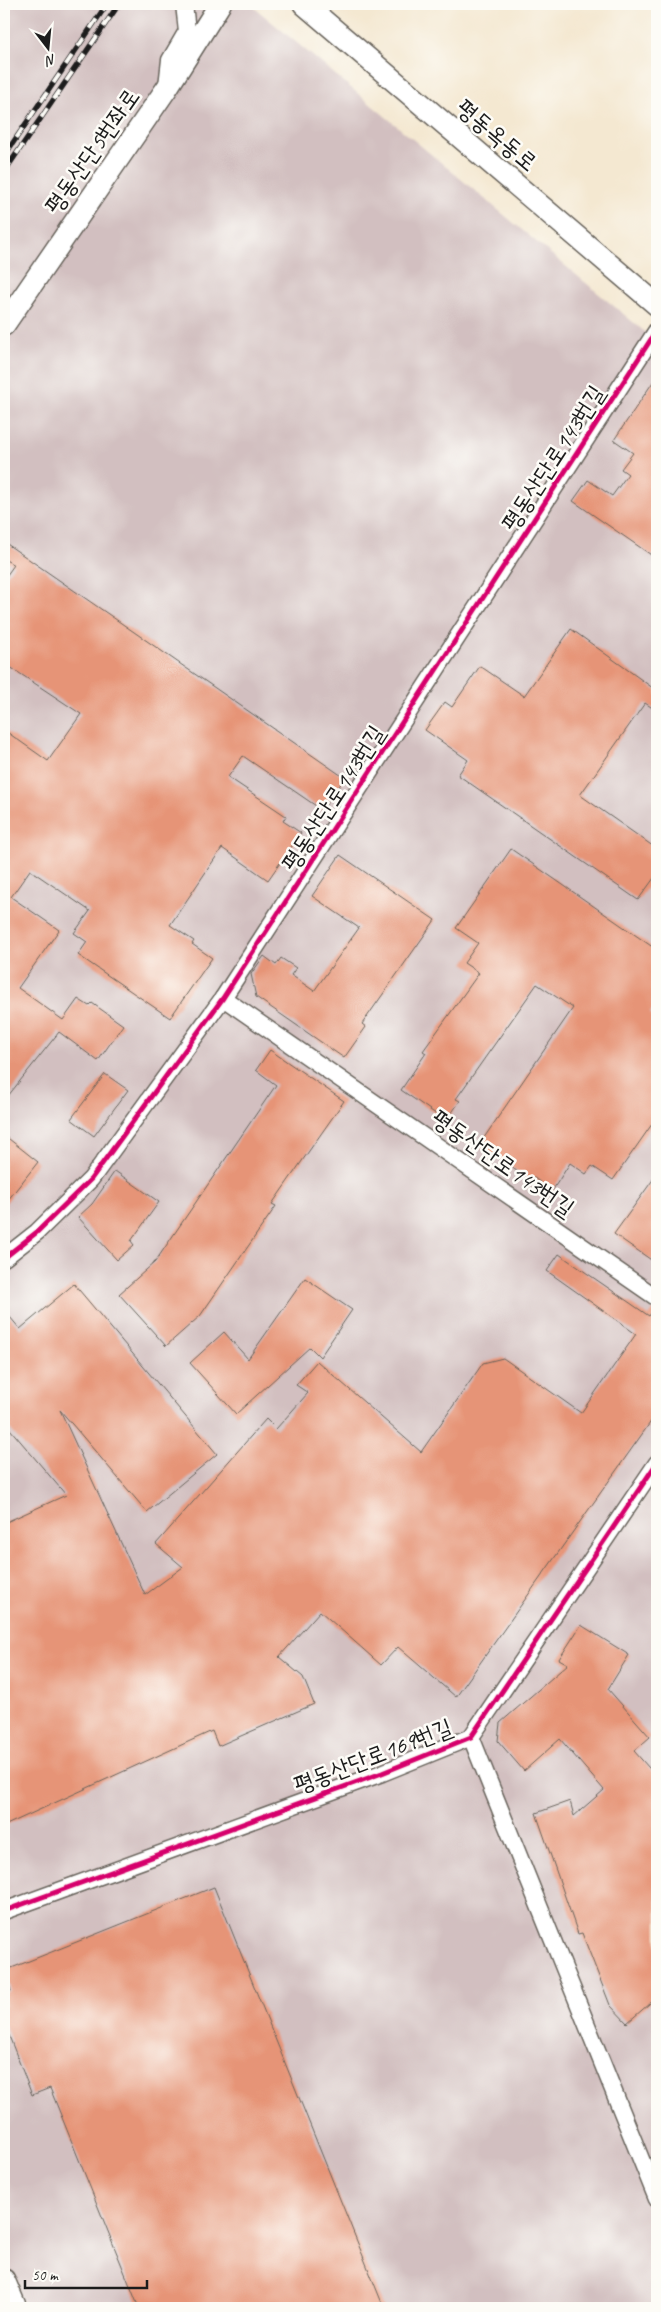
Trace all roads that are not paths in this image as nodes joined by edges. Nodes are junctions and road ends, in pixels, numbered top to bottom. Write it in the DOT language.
graph roads {
  1 [pos="184,4"];
  2 [pos="220,4"];
  3 [pos="304,4"];
  4 [pos="167,88"];
  5 [pos="657,305"];
  6 [pos="4,325"];
  7 [pos="657,330"];
  8 [pos="223,998"];
  9 [pos="4,1258"];
  10 [pos="657,1298"];
  11 [pos="657,1463"];
  12 [pos="471,1737"];
  13 [pos="4,1911"];
  14 [pos="657,2199"];
  15 [pos="4,2280"];
  16 [pos="16,2308"];
  1 -- 4 [label="street"];
  2 -- 4 [label="street, 평동산단5번좌로"];
  3 -- 5 [label="street, 평동옥동로"];
  4 -- 6 [label="street, 평동산단5번좌로"];
  7 -- 8 [label="street, 평동산단로143번길"];
  8 -- 9 [label="street, 평동산단로143번길"];
  8 -- 10 [label="street, 평동산단로143번길"];
  11 -- 12 [label="street, 평동산단로169번길"];
  12 -- 13 [label="street, 평동산단로169번길"];
  12 -- 14 [label="street, 평동산단로169번길"];
  15 -- 16 [label="street"];
}
